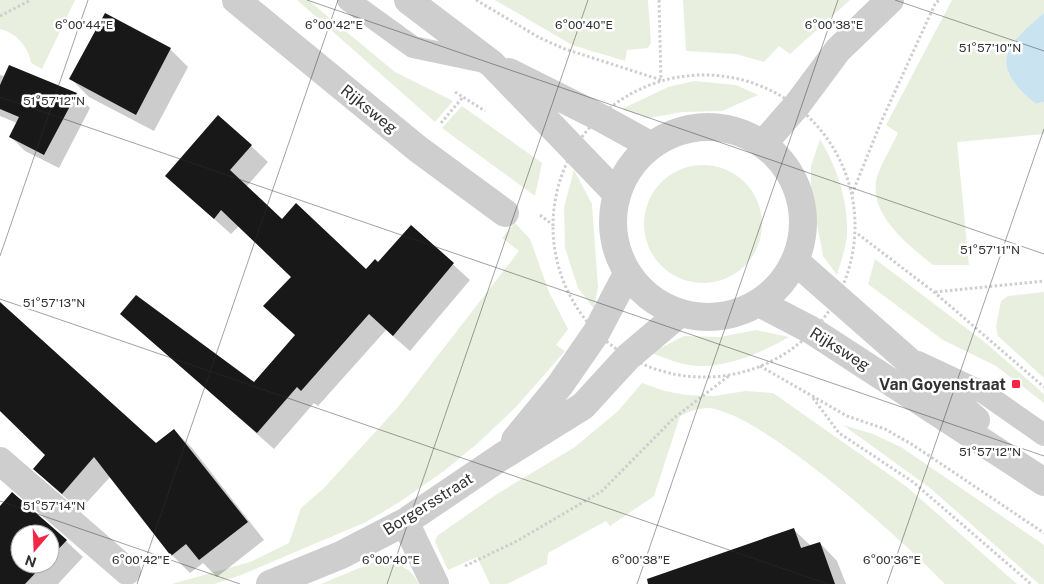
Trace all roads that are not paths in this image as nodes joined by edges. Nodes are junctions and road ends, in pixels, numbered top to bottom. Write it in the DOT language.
graph roads {
  1 [pos="236,0"];
  2 [pos="348,0"];
  3 [pos="408,0"];
  4 [pos="890,0"];
  5 [pos="492,64"];
  6 [pos="762,144"];
  7 [pos="650,145"];
  8 [pos="616,193"];
  9 [pos="505,213"];
  10 [pos="795,261"];
  11 [pos="627,274"];
  12 [pos="759,303"];
  13 [pos="680,313"];
  14 [pos="902,355"];
  15 [pos="1044,435"];
  16 [pos="501,457"];
  17 [pos="0,461"];
  18 [pos="1044,481"];
  19 [pos="405,522"];
  20 [pos="127,570"];
  21 [pos="434,583"];
  22 [pos="270,584"];
  1 -- 9 [label="street, Rijksweg"];
  2 -- 5 [label="lane"];
  3 -- 5 [label="street"];
  4 -- 6 [label="street"];
  5 -- 7 [label="street"];
  5 -- 8 [label="street"];
  6 -- 7 [label="street"];
  6 -- 10 [label="street"];
  7 -- 8 [label="street"];
  8 -- 11 [label="street"];
  10 -- 12 [label="street"];
  10 -- 14 [label="street, Rijksweg"];
  11 -- 13 [label="street"];
  11 -- 16 [label="street, Borgersstraat"];
  12 -- 13 [label="street"];
  12 -- 18 [label="street, Rijksweg"];
  13 -- 16 [label="street, Borgersstraat"];
  14 -- 15 [label="lane, Rijksweg"];
  14 -- 18 [label="street, Rijksweg"];
  16 -- 19 [label="street, Borgersstraat"];
  17 -- 20 [label="street"];
  19 -- 21 [label="street"];
  19 -- 22 [label="street, Borgersstraat"];
}
